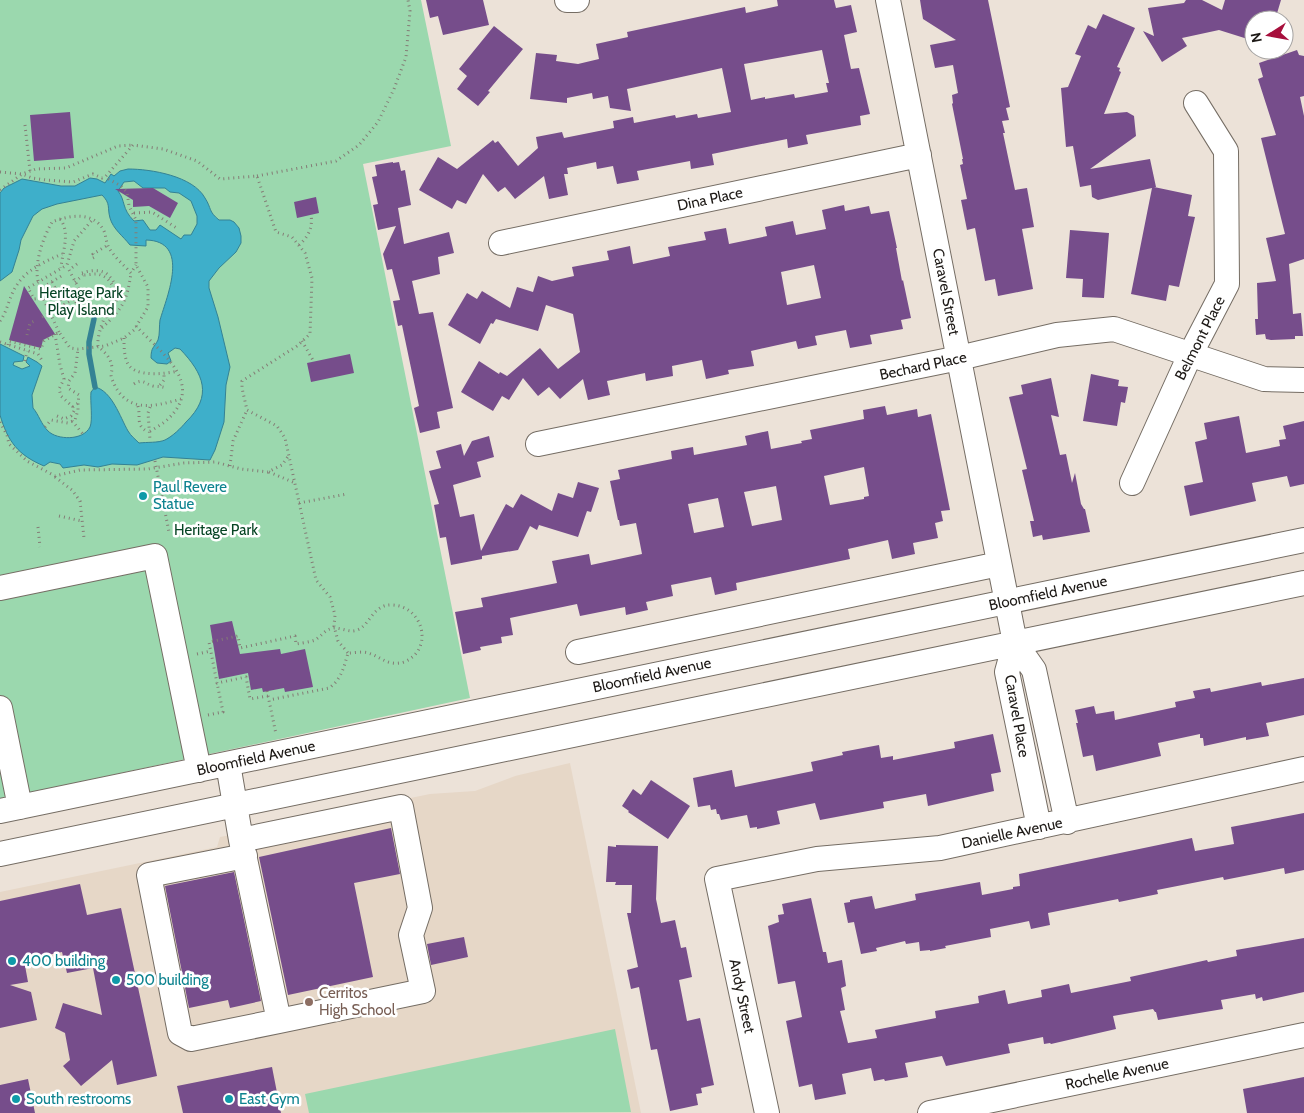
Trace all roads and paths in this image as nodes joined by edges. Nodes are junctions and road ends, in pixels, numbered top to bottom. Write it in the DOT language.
graph roads {
  1 [pos="408,0"];
  2 [pos="888,0"];
  3 [pos="1196,103"];
  4 [pos="25,125"];
  5 [pos="133,145"];
  6 [pos="918,155"];
  7 [pos="0,172"];
  8 [pos="30,172"];
  9 [pos="22,174"];
  10 [pos="257,176"];
  11 [pos="107,178"];
  12 [pos="0,190"];
  13 [pos="134,213"];
  14 [pos="311,215"];
  15 [pos="60,219"];
  16 [pos="93,219"];
  17 [pos="178,229"];
  18 [pos="501,243"];
  19 [pos="108,245"];
  20 [pos="298,245"];
  21 [pos="62,254"];
  22 [pos="93,258"];
  23 [pos="77,264"];
  24 [pos="38,265"];
  25 [pos="136,265"];
  26 [pos="61,269"];
  27 [pos="131,273"];
  28 [pos="63,274"];
  29 [pos="83,275"];
  30 [pos="38,281"];
  31 [pos="52,282"];
  32 [pos="75,282"];
  33 [pos="43,298"];
  34 [pos="64,305"];
  35 [pos="50,313"];
  36 [pos="88,315"];
  37 [pos="42,317"];
  38 [pos="37,320"];
  39 [pos="0,321"];
  40 [pos="136,326"];
  41 [pos="102,328"];
  42 [pos="57,333"];
  43 [pos="27,335"];
  44 [pos="124,338"];
  45 [pos="302,341"];
  46 [pos="0,342"];
  47 [pos="8,345"];
  48 [pos="96,346"];
  49 [pos="80,349"];
  50 [pos="28,351"];
  51 [pos="1190,355"];
  52 [pos="959,358"];
  53 [pos="25,361"];
  54 [pos="43,362"];
  55 [pos="314,362"];
  56 [pos="178,371"];
  57 [pos="164,374"];
  58 [pos="64,379"];
  59 [pos="1304,380"];
  60 [pos="69,381"];
  61 [pos="134,384"];
  62 [pos="160,386"];
  63 [pos="166,388"];
  64 [pos="181,399"];
  65 [pos="78,403"];
  66 [pos="138,406"];
  67 [pos="73,407"];
  68 [pos="150,407"];
  69 [pos="247,410"];
  70 [pos="57,416"];
  71 [pos="72,421"];
  72 [pos="0,422"];
  73 [pos="45,427"];
  74 [pos="149,432"];
  75 [pos="83,434"];
  76 [pos="150,440"];
  77 [pos="538,444"];
  78 [pos="289,455"];
  79 [pos="155,460"];
  80 [pos="230,466"];
  81 [pos="156,468"];
  82 [pos="268,472"];
  83 [pos="55,476"];
  84 [pos="295,483"];
  85 [pos="1132,483"];
  86 [pos="347,494"];
  87 [pos="299,503"];
  88 [pos="59,516"];
  89 [pos="82,521"];
  90 [pos="38,526"];
  91 [pos="169,532"];
  92 [pos="84,538"];
  93 [pos="1304,540"];
  94 [pos="40,547"];
  95 [pos="999,564"];
  96 [pos="1304,583"];
  97 [pos="0,588"];
  98 [pos="1007,601"];
  99 [pos="334,628"];
  100 [pos="1015,643"];
  101 [pos="240,648"];
  102 [pos="211,651"];
  103 [pos="578,652"];
  104 [pos="348,653"];
  105 [pos="241,654"];
  106 [pos="194,655"];
  107 [pos="217,683"];
  108 [pos="269,700"];
  109 [pos="0,708"];
  110 [pos="206,715"];
  111 [pos="276,734"];
  112 [pos="228,764"];
  113 [pos="1304,769"];
  114 [pos="199,770"];
  115 [pos="396,771"];
  116 [pos="236,805"];
  117 [pos="401,807"];
  118 [pos="10,809"];
  119 [pos="1068,822"];
  120 [pos="1038,827"];
  121 [pos="243,848"];
  122 [pos="0,854"];
  123 [pos="717,879"];
  124 [pos="279,1021"];
  125 [pos="1304,1035"];
  126 [pos="766,1113"];
  127 [pos="930,1113"];
  1 -- 10 [label="path"];
  2 -- 6 [label="street, Caravel Street"];
  3 -- 51 [label="street, Belmont Place"];
  4 -- 8 [label="path"];
  5 -- 8 [label="path"];
  5 -- 10 [label="path"];
  5 -- 11 [label="path"];
  6 -- 18 [label="street, Dina Place"];
  6 -- 52 [label="street, Caravel Street"];
  7 -- 9 [label="path"];
  8 -- 9 [label="path"];
  9 -- 11 [label="path"];
  9 -- 12 [label="path"];
  10 -- 20 [label="path"];
  11 -- 13 [label="path"];
  13 -- 17 [label="path"];
  13 -- 25 [label="path"];
  14 -- 20 [label="path"];
  15 -- 16 [label="path"];
  15 -- 21 [label="path"];
  15 -- 24 [label="path"];
  16 -- 19 [label="path"];
  16 -- 26 [label="path"];
  19 -- 22 [label="path"];
  19 -- 27 [label="path"];
  20 -- 45 [label="path"];
  21 -- 24 [label="path"];
  21 -- 26 [label="path"];
  23 -- 32 [label="path"];
  24 -- 30 [label="path"];
  24 -- 39 [label="path"];
  25 -- 27 [label="path"];
  25 -- 40 [label="path"];
  26 -- 30 [label="path"];
  27 -- 41 [label="path"];
  28 -- 31 [label="path"];
  29 -- 32 [label="path"];
  29 -- 36 [label="path"];
  29 -- 41 [label="path"];
  30 -- 33 [label="path"];
  31 -- 33 [label="path"];
  31 -- 34 [label="path"];
  32 -- 36 [label="path"];
  33 -- 35 [label="path"];
  34 -- 35 [label="path"];
  34 -- 36 [label="path"];
  35 -- 37 [label="path"];
  35 -- 42 [label="path"];
  38 -- 43 [label="path"];
  40 -- 44 [label="path"];
  40 -- 56 [label="path"];
  41 -- 48 [label="path"];
  42 -- 47 [label="path"];
  42 -- 49 [label="path"];
  42 -- 58 [label="path"];
  44 -- 48 [label="path"];
  44 -- 57 [label="path"];
  45 -- 55 [label="path"];
  45 -- 69 [label="path"];
  46 -- 47 [label="path"];
  47 -- 50 [label="path"];
  48 -- 49 [label="path"];
  48 -- 66 [label="path"];
  49 -- 60 [label="path"];
  50 -- 53 [label="path"];
  50 -- 54 [label="path"];
  51 -- 52 [label="street, Bechard Place"];
  51 -- 59 [label="street, Bechard Place"];
  51 -- 85 [label="street, Belmont Place"];
  52 -- 77 [label="street, Bechard Place"];
  52 -- 95 [label="street, Caravel Street"];
  56 -- 57 [label="path"];
  56 -- 64 [label="path"];
  57 -- 62 [label="path"];
  58 -- 60 [label="path"];
  58 -- 67 [label="path"];
  60 -- 65 [label="path"];
  61 -- 62 [label="path"];
  62 -- 63 [label="path"];
  64 -- 68 [label="path"];
  64 -- 74 [label="path"];
  65 -- 67 [label="path"];
  65 -- 71 [label="path"];
  66 -- 68 [label="path"];
  66 -- 74 [label="path"];
  67 -- 70 [label="path"];
  68 -- 74 [label="path"];
  69 -- 78 [label="path"];
  69 -- 80 [label="path"];
  71 -- 73 [label="path"];
  71 -- 75 [label="path"];
  72 -- 83 [label="path"];
  74 -- 76 [label="path"];
  78 -- 82 [label="path"];
  78 -- 84 [label="path"];
  79 -- 81 [label="path"];
  80 -- 81 [label="path"];
  80 -- 82 [label="path"];
  81 -- 83 [label="path"];
  81 -- 91 [label="path"];
  82 -- 84 [label="path"];
  83 -- 89 [label="path"];
  84 -- 87 [label="path"];
  86 -- 87 [label="path"];
  87 -- 99 [label="path"];
  88 -- 89 [label="path"];
  89 -- 92 [label="path"];
  90 -- 94 [label="path"];
  93 -- 98 [label="street, Bloomfield Avenue"];
  95 -- 98 [label="street, Caravel Street"];
  95 -- 103 [label="street"];
  96 -- 100 [label="street"];
  97 -- 114 [label="street"];
  98 -- 100 [label="street, Caravel Street"];
  98 -- 112 [label="street, Bloomfield Avenue"];
  99 -- 101 [label="path"];
  99 -- 104 [label="path"];
  99 -- 104 [label="path"];
  100 -- 115 [label="street"];
  100 -- 119 [label="street, Caravel Place"];
  100 -- 120 [label="street, Caravel Place"];
  101 -- 102 [label="path"];
  101 -- 105 [label="path"];
  102 -- 106 [label="path"];
  102 -- 107 [label="path"];
  104 -- 108 [label="path"];
  107 -- 108 [label="path"];
  107 -- 110 [label="path"];
  108 -- 111 [label="path"];
  109 -- 118 [label="street"];
  112 -- 114 [label="street, Bloomfield Avenue"];
  112 -- 116 [label="street"];
  113 -- 119 [label="street, Danielle Avenue"];
  114 -- 118 [label="street, Bloomfield Avenue"];
  115 -- 116 [label="street"];
  115 -- 117 [label="street"];
  116 -- 121 [label="street"];
  116 -- 122 [label="street"];
  117 -- 121 [label="street"];
  117 -- 124 [label="street"];
  119 -- 120 [label="street, Danielle Avenue"];
  120 -- 123 [label="street, Danielle Avenue"];
  121 -- 124 [label="street"];
  121 -- 124 [label="street"];
  123 -- 126 [label="street, Andy Street"];
  125 -- 127 [label="street, Rochelle Avenue"];
}
